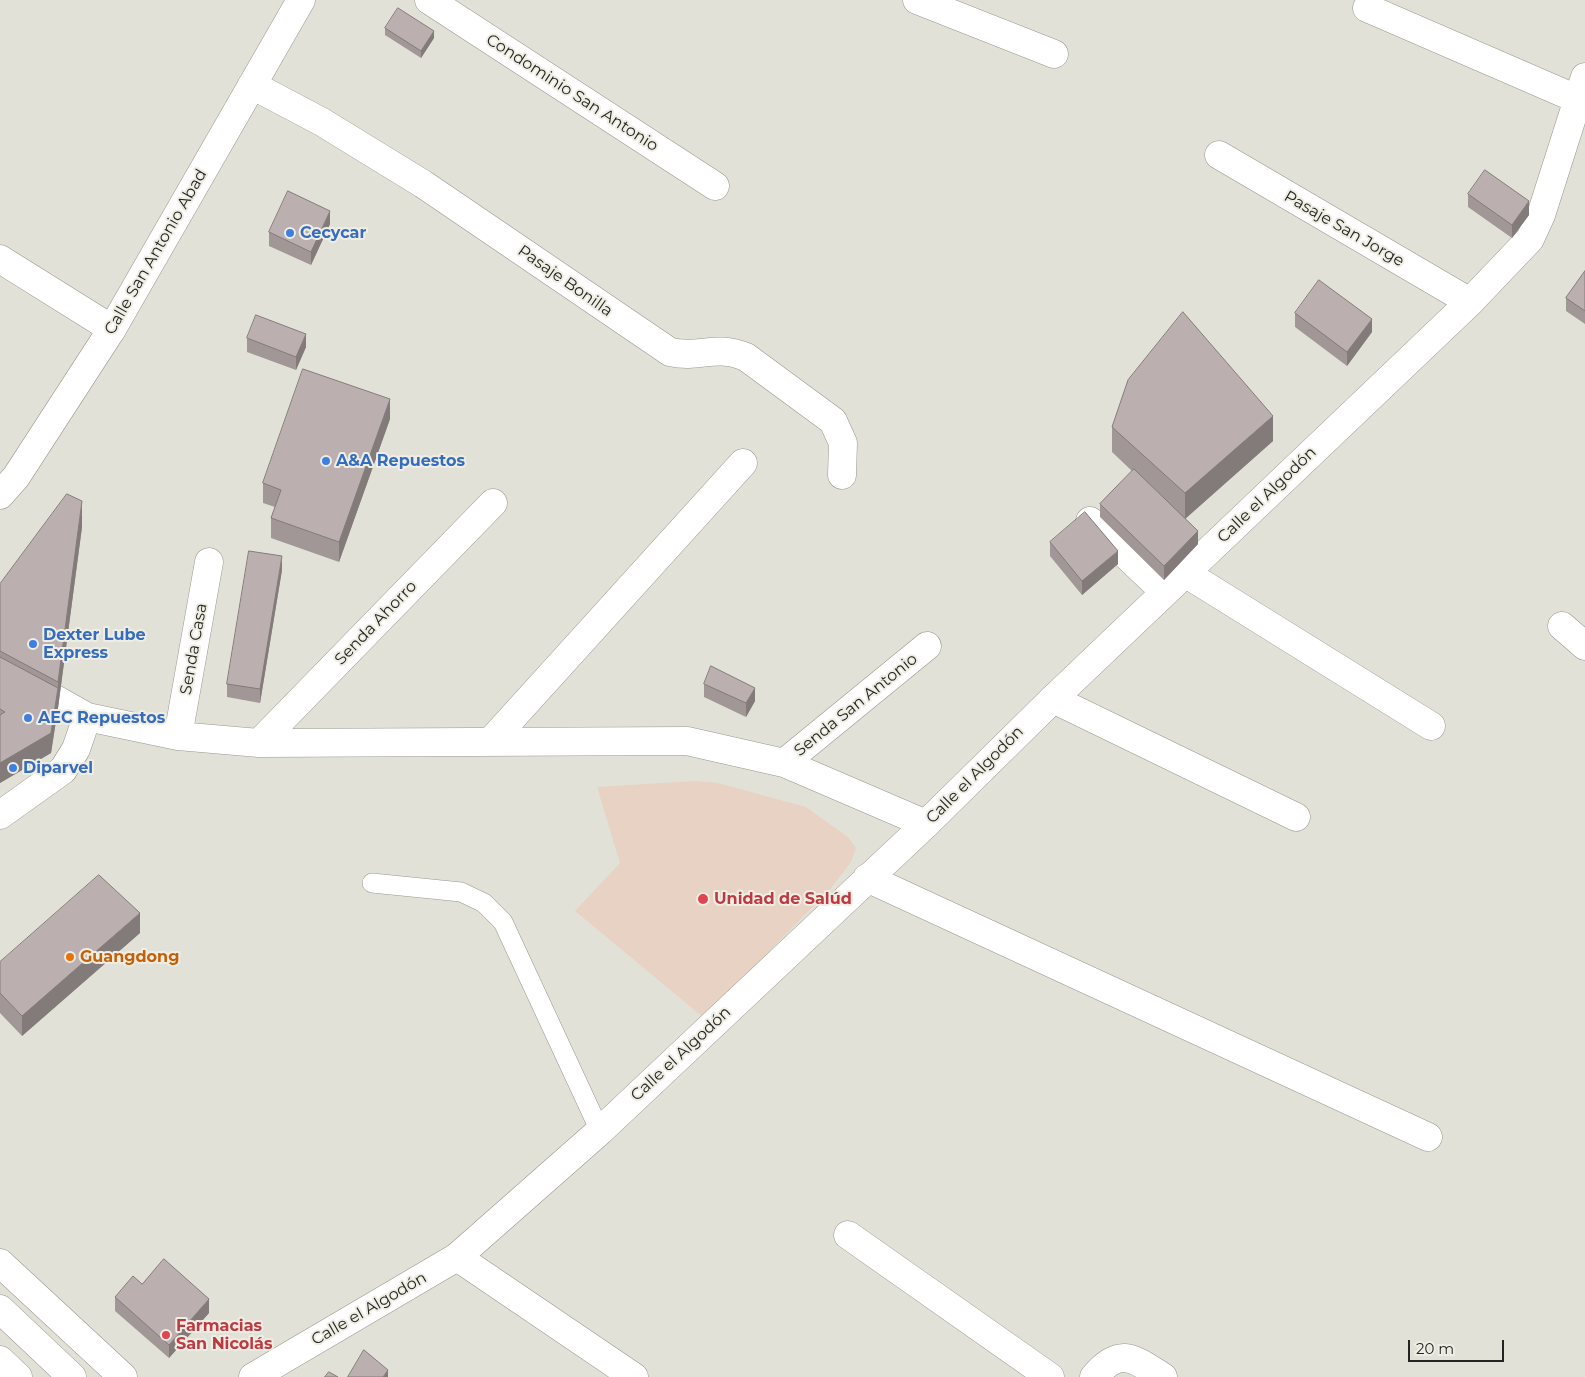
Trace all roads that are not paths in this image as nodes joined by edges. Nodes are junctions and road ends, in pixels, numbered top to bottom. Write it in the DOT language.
graph roads {
  1 [pos="300,0"];
  2 [pos="429,0"];
  3 [pos="917,0"];
  4 [pos="1368,8"];
  5 [pos="1054,54"];
  6 [pos="252,85"];
  7 [pos="1580,106"];
  8 [pos="1219,155"];
  9 [pos="715,186"];
  10 [pos="0,259"];
  11 [pos="1470,302"];
  12 [pos="112,329"];
  13 [pos="743,463"];
  14 [pos="842,475"];
  15 [pos="0,495"];
  16 [pos="493,503"];
  17 [pos="1090,521"];
  18 [pos="209,562"];
  19 [pos="1185,573"];
  20 [pos="1165,592"];
  21 [pos="1562,626"];
  22 [pos="927,646"];
  23 [pos="1585,646"];
  24 [pos="0,668"];
  25 [pos="1052,699"];
  26 [pos="86,718"];
  27 [pos="1431,726"];
  28 [pos="178,736"];
  29 [pos="492,740"];
  30 [pos="259,743"];
  31 [pos="784,763"];
  32 [pos="0,815"];
  33 [pos="1296,818"];
  34 [pos="926,824"];
  35 [pos="867,878"];
  36 [pos="372,883"];
  37 [pos="600,1131"];
  38 [pos="1428,1137"];
  39 [pos="848,1235"];
  40 [pos="458,1257"];
  41 [pos="0,1263"];
  42 [pos="0,1309"];
  43 [pos="0,1360"];
  44 [pos="18,1377"];
  45 [pos="72,1377"];
  46 [pos="123,1377"];
  47 [pos="253,1377"];
  48 [pos="634,1377"];
  49 [pos="1050,1377"];
  50 [pos="1094,1377"];
  51 [pos="1163,1377"];
  1 -- 6 [label="main road, Calle San Antonio Abad"];
  2 -- 9 [label="main road, Condominio San Antonio"];
  3 -- 5 [label="main road"];
  4 -- 7 [label="main road"];
  6 -- 12 [label="main road, Calle San Antonio Abad"];
  6 -- 14 [label="main road, Pasaje Bonilla"];
  7 -- 11 [label="main road, Calle el Algodón"];
  8 -- 11 [label="main road, Pasaje San Jorge"];
  10 -- 12 [label="main road"];
  11 -- 19 [label="main road, Calle el Algodón"];
  12 -- 15 [label="main road, Calle San Antonio Abad"];
  13 -- 29 [label="main road"];
  16 -- 30 [label="main road, Senda Ahorro"];
  17 -- 20 [label="main road"];
  18 -- 28 [label="main road, Senda Casa"];
  19 -- 20 [label="main road, Calle el Algodón"];
  19 -- 27 [label="main road"];
  20 -- 25 [label="main road, Calle el Algodón"];
  21 -- 23 [label="main road"];
  22 -- 31 [label="main road, Senda San Antonio"];
  24 -- 26 [label="main road"];
  25 -- 33 [label="main road"];
  25 -- 34 [label="main road, Calle el Algodón"];
  26 -- 28 [label="main road"];
  26 -- 32 [label="main road"];
  28 -- 30 [label="main road"];
  29 -- 30 [label="main road"];
  29 -- 31 [label="main road"];
  31 -- 34 [label="main road"];
  34 -- 35 [label="main road, Calle el Algodón"];
  35 -- 37 [label="main road, Calle el Algodón"];
  35 -- 38 [label="main road"];
  36 -- 37 [label="lane"];
  37 -- 40 [label="main road, Calle el Algodón"];
  39 -- 49 [label="main road"];
  40 -- 47 [label="main road, Calle el Algodón"];
  40 -- 48 [label="main road"];
  41 -- 46 [label="main road"];
  42 -- 45 [label="main road"];
  43 -- 44 [label="main road"];
  50 -- 51 [label="main road"];
}
